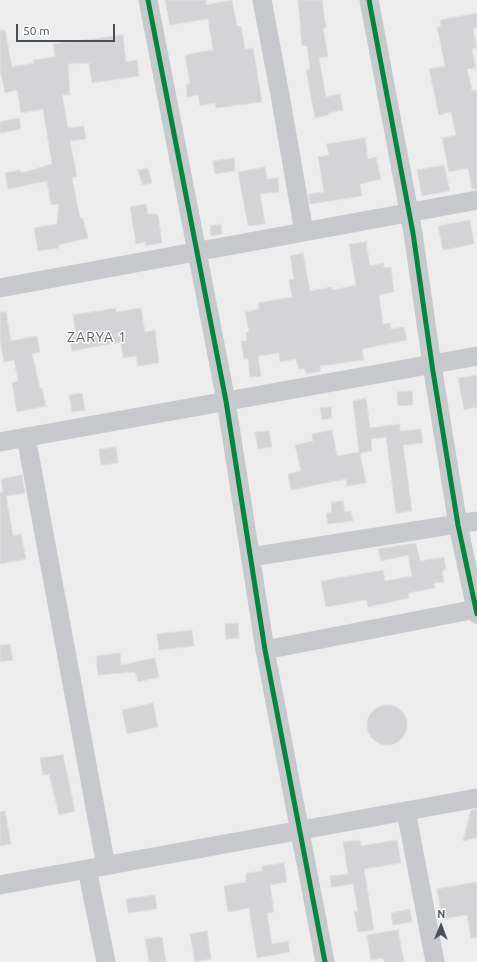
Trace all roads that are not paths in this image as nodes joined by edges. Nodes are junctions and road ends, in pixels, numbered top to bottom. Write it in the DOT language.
graph roads {
  1 [pos="148,0"];
  2 [pos="262,0"];
  3 [pos="369,0"];
  4 [pos="477,200"];
  5 [pos="410,214"];
  6 [pos="304,232"];
  7 [pos="197,252"];
  8 [pos="0,287"];
  9 [pos="477,356"];
  10 [pos="432,365"];
  11 [pos="226,401"];
  12 [pos="26,437"];
  13 [pos="0,442"];
  14 [pos="477,521"];
  15 [pos="458,525"];
  16 [pos="251,557"];
  17 [pos="476,612"];
  18 [pos="265,650"];
  19 [pos="477,798"];
  20 [pos="406,811"];
  21 [pos="300,830"];
  22 [pos="106,866"];
  23 [pos="87,869"];
  24 [pos="0,885"];
  25 [pos="106,962"];
  26 [pos="325,962"];
  27 [pos="435,962"];
  1 -- 7 [label="street"];
  2 -- 6 [label="street"];
  3 -- 5 [label="street"];
  4 -- 5 [label="street"];
  5 -- 6 [label="street"];
  5 -- 10 [label="street"];
  6 -- 7 [label="street"];
  7 -- 8 [label="street"];
  7 -- 11 [label="street"];
  9 -- 10 [label="street"];
  10 -- 11 [label="street"];
  10 -- 15 [label="street"];
  11 -- 12 [label="street"];
  11 -- 16 [label="street"];
  12 -- 13 [label="street"];
  12 -- 22 [label="street"];
  14 -- 15 [label="street"];
  15 -- 16 [label="street"];
  15 -- 17 [label="street"];
  16 -- 18 [label="street"];
  17 -- 18 [label="street"];
  18 -- 21 [label="street"];
  19 -- 20 [label="street"];
  20 -- 21 [label="street"];
  20 -- 27 [label="street"];
  21 -- 22 [label="street"];
  21 -- 26 [label="street"];
  22 -- 23 [label="street"];
  23 -- 24 [label="street"];
  23 -- 25 [label="street"];
}
